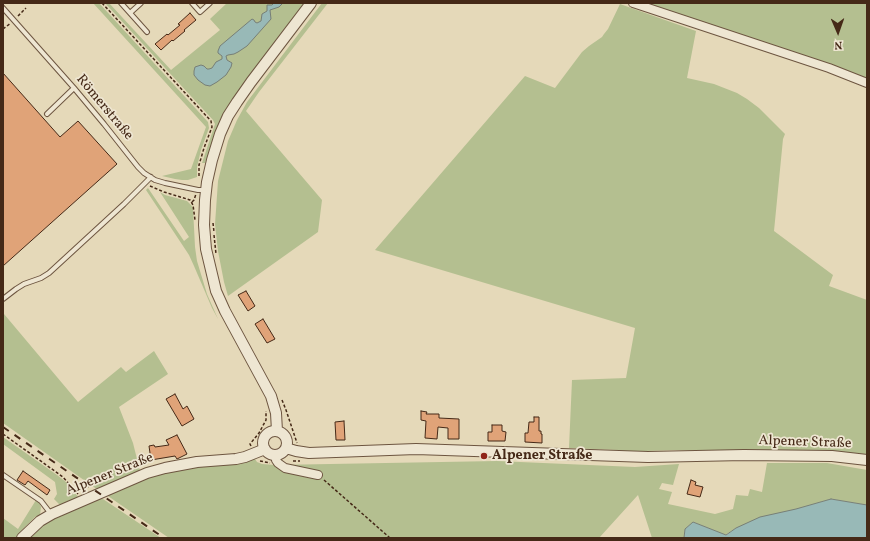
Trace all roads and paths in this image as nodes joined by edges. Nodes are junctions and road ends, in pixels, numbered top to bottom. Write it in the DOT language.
graph roads {
  1 [pos="102,3"];
  2 [pos="121,3"];
  3 [pos="141,3"];
  4 [pos="192,3"];
  5 [pos="210,3"];
  6 [pos="311,3"];
  7 [pos="633,3"];
  8 [pos="3,8"];
  9 [pos="130,13"];
  10 [pos="6,20"];
  11 [pos="9,24"];
  12 [pos="147,32"];
  13 [pos="867,82"];
  14 [pos="74,88"];
  15 [pos="47,114"];
  16 [pos="151,177"];
  17 [pos="146,182"];
  18 [pos="202,190"];
  19 [pos="192,202"];
  20 [pos="195,220"];
  21 [pos="213,221"];
  22 [pos="217,259"];
  23 [pos="3,299"];
  24 [pos="281,400"];
  25 [pos="266,407"];
  26 [pos="277,431"];
  27 [pos="3,434"];
  28 [pos="260,451"];
  29 [pos="292,453"];
  30 [pos="277,459"];
  31 [pos="867,460"];
  32 [pos="3,475"];
  33 [pos="318,475"];
  34 [pos="83,500"];
  35 [pos="52,514"];
  36 [pos="22,538"];
  37 [pos="390,538"];
  1 -- 18 [label="path"];
  2 -- 9 [label="lane"];
  3 -- 9 [label="lane"];
  4 -- 5 [label="lane"];
  6 -- 18 [label="street"];
  7 -- 13 [label="street"];
  8 -- 14 [label="lane, Römerstraße"];
  9 -- 12 [label="lane"];
  10 -- 11 [label="path"];
  14 -- 15 [label="lane"];
  14 -- 16 [label="lane, Römerstraße"];
  16 -- 17 [label="lane"];
  16 -- 18 [label="lane, Römerstraße"];
  17 -- 19 [label="path"];
  17 -- 23 [label="lane"];
  18 -- 19 [label="path"];
  18 -- 26 [label="street"];
  19 -- 20 [label="path"];
  21 -- 22 [label="path"];
  24 -- 29 [label="path"];
  25 -- 28 [label="path"];
  26 -- 28 [label="street"];
  26 -- 29 [label="street"];
  27 -- 34 [label="path"];
  28 -- 30 [label="street"];
  28 -- 30 [label="path"];
  28 -- 34 [label="street, Alpener Straße"];
  29 -- 30 [label="street"];
  29 -- 31 [label="street, Alpener Straße"];
  30 -- 33 [label="street"];
  32 -- 35 [label="lane"];
  33 -- 37 [label="path"];
  34 -- 35 [label="street, Alpener Straße"];
  35 -- 36 [label="street, Alpener Straße"];
}
